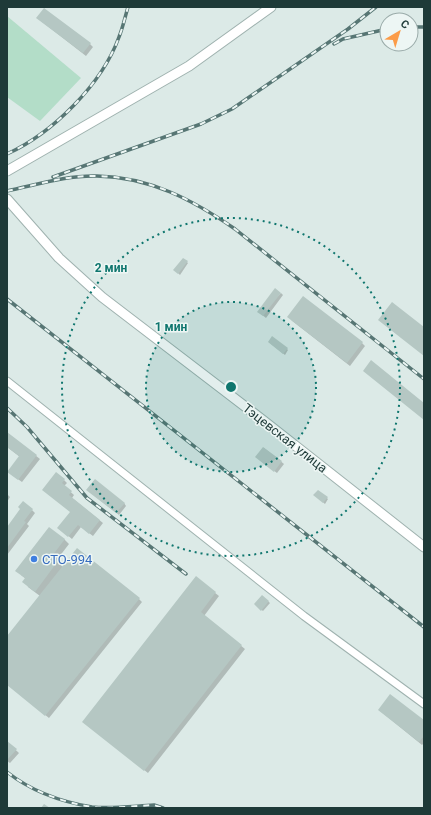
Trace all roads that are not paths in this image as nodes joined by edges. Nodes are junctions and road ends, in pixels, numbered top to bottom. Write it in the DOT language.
graph roads {
  1 [pos="271,7"];
  2 [pos="7,171"];
  3 [pos="7,199"];
  4 [pos="7,380"];
  5 [pos="424,547"];
  6 [pos="424,704"];
  1 -- 2 [label="street"];
  3 -- 5 [label="street, Тэцевская улица"];
  4 -- 6 [label="street"];
}
